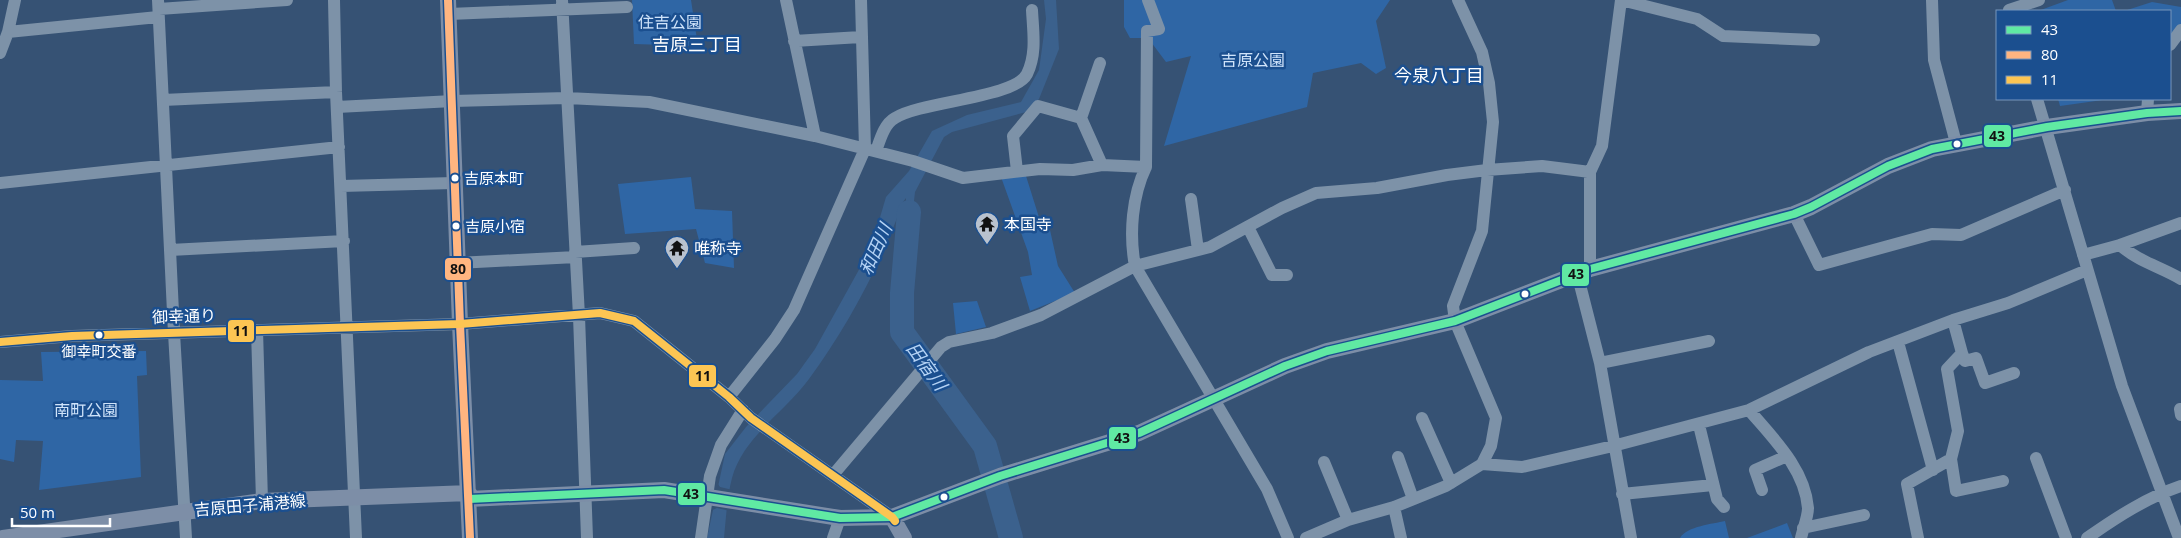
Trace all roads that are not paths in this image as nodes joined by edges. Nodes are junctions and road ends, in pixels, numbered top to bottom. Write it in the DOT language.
graph roads {
  1 [pos="15,0"];
  2 [pos="287,0"];
  3 [pos="334,0"];
  4 [pos="786,0"];
  5 [pos="861,0"];
  6 [pos="1148,0"];
  7 [pos="1458,0"];
  8 [pos="1621,0"];
  9 [pos="1932,0"];
  10 [pos="2039,0"];
  11 [pos="562,5"];
  12 [pos="449,7"];
  13 [pos="627,7"];
  14 [pos="2008,7"];
  15 [pos="158,9"];
  16 [pos="1032,10"];
  17 [pos="2181,30"];
  18 [pos="8,32"];
  19 [pos="861,38"];
  20 [pos="1814,40"];
  21 [pos="794,41"];
  22 [pos="2171,44"];
  23 [pos="0,53"];
  24 [pos="1100,63"];
  25 [pos="336,92"];
  26 [pos="567,98"];
  27 [pos="162,100"];
  28 [pos="2037,100"];
  29 [pos="453,101"];
  30 [pos="2148,106"];
  31 [pos="337,107"];
  32 [pos="2181,111"];
  33 [pos="1081,118"];
  34 [pos="2046,127"];
  35 [pos="815,136"];
  36 [pos="1956,143"];
  37 [pos="339,147"];
  38 [pos="870,150"];
  39 [pos="1102,165"];
  40 [pos="166,166"];
  41 [pos="1146,167"];
  42 [pos="1487,170"];
  43 [pos="1017,171"];
  44 [pos="1590,172"];
  45 [pos="0,183"];
  46 [pos="454,183"];
  47 [pos="341,186"];
  48 [pos="2064,190"];
  49 [pos="1191,199"];
  50 [pos="1794,214"];
  51 [pos="2181,223"];
  52 [pos="1248,227"];
  53 [pos="344,241"];
  54 [pos="2120,245"];
  55 [pos="634,248"];
  56 [pos="170,250"];
  57 [pos="1198,250"];
  58 [pos="575,254"];
  59 [pos="2083,256"];
  60 [pos="458,263"];
  61 [pos="1135,266"];
  62 [pos="2087,270"];
  63 [pos="1583,271"];
  64 [pos="1287,274"];
  65 [pos="2181,279"];
  66 [pos="579,316"];
  67 [pos="1954,320"];
  68 [pos="1455,321"];
  69 [pos="460,324"];
  70 [pos="346,327"];
  71 [pos="257,330"];
  72 [pos="174,333"];
  73 [pos="1709,341"];
  74 [pos="0,342"];
  75 [pos="1898,342"];
  76 [pos="1962,353"];
  77 [pos="1600,363"];
  78 [pos="2014,373"];
  79 [pos="730,397"];
  80 [pos="1213,399"];
  81 [pos="1749,410"];
  82 [pos="747,414"];
  83 [pos="1422,418"];
  84 [pos="1699,425"];
  85 [pos="1613,446"];
  86 [pos="1788,456"];
  87 [pos="1398,457"];
  88 [pos="2036,458"];
  89 [pos="1951,459"];
  90 [pos="1324,462"];
  91 [pos="1482,464"];
  92 [pos="1933,470"];
  93 [pos="833,475"];
  94 [pos="2003,481"];
  95 [pos="1452,483"];
  96 [pos="1713,485"];
  97 [pos="2181,486"];
  98 [pos="1762,490"];
  99 [pos="2161,493"];
  100 [pos="1622,494"];
  101 [pos="585,495"];
  102 [pos="469,496"];
  103 [pos="710,496"];
  104 [pos="355,497"];
  105 [pos="1413,500"];
  106 [pos="262,501"];
  107 [pos="1394,507"];
  108 [pos="1724,507"];
  109 [pos="183,511"];
  110 [pos="1864,515"];
  111 [pos="892,516"];
  112 [pos="840,518"];
  113 [pos="1348,520"];
  114 [pos="1802,533"];
  115 [pos="3,538"];
  116 [pos="186,538"];
  117 [pos="356,538"];
  118 [pos="470,538"];
  119 [pos="587,538"];
  120 [pos="701,538"];
  121 [pos="833,538"];
  122 [pos="904,538"];
  123 [pos="1288,538"];
  124 [pos="1306,538"];
  125 [pos="1401,538"];
  126 [pos="1631,538"];
  127 [pos="1918,538"];
  128 [pos="2066,538"];
  129 [pos="2087,538"];
  130 [pos="2179,538"];
  1 -- 18 [label="street"];
  2 -- 15 [label="street"];
  3 -- 25 [label="street"];
  4 -- 21 [label="street"];
  5 -- 19 [label="street"];
  6 -- 41 [label="street"];
  7 -- 42 [label="street"];
  8 -- 20 [label="street"];
  8 -- 44 [label="street"];
  9 -- 36 [label="street"];
  10 -- 14 [label="street"];
  11 -- 12 [label="street"];
  11 -- 13 [label="street"];
  11 -- 26 [label="street"];
  12 -- 29 [label="main road"];
  15 -- 18 [label="street"];
  15 -- 27 [label="street"];
  16 -- 38 [label="street"];
  17 -- 22 [label="street"];
  18 -- 23 [label="street"];
  19 -- 21 [label="street"];
  19 -- 38 [label="street"];
  21 -- 35 [label="street"];
  24 -- 33 [label="street"];
  25 -- 27 [label="street"];
  25 -- 31 [label="street"];
  26 -- 29 [label="street"];
  26 -- 35 [label="street"];
  26 -- 58 [label="street"];
  27 -- 40 [label="street"];
  28 -- 34 [label="street"];
  29 -- 31 [label="street"];
  29 -- 46 [label="main road"];
  30 -- 32 [label="main road, 吉原田子浦港線"];
  30 -- 34 [label="main road, 吉原田子浦港線"];
  31 -- 37 [label="street"];
  33 -- 39 [label="street"];
  33 -- 43 [label="street"];
  34 -- 36 [label="main road, 吉原田子浦港線"];
  34 -- 48 [label="street"];
  35 -- 38 [label="street"];
  36 -- 50 [label="main road, 吉原田子浦港線"];
  37 -- 40 [label="street"];
  37 -- 47 [label="street"];
  38 -- 43 [label="street"];
  38 -- 79 [label="street"];
  39 -- 41 [label="street"];
  39 -- 43 [label="street"];
  40 -- 45 [label="street"];
  40 -- 56 [label="street"];
  41 -- 61 [label="street"];
  42 -- 44 [label="street"];
  42 -- 52 [label="street"];
  42 -- 68 [label="street"];
  44 -- 63 [label="street"];
  46 -- 47 [label="street"];
  46 -- 60 [label="main road"];
  47 -- 53 [label="street"];
  48 -- 50 [label="street"];
  48 -- 59 [label="street"];
  49 -- 57 [label="street"];
  50 -- 63 [label="main road, 吉原田子浦港線"];
  51 -- 54 [label="street"];
  52 -- 57 [label="street"];
  52 -- 64 [label="street"];
  53 -- 56 [label="street"];
  53 -- 70 [label="street"];
  54 -- 59 [label="street"];
  54 -- 65 [label="street"];
  55 -- 58 [label="street"];
  56 -- 72 [label="street"];
  57 -- 61 [label="street"];
  58 -- 60 [label="street"];
  58 -- 66 [label="street"];
  59 -- 62 [label="street"];
  60 -- 69 [label="main road"];
  61 -- 80 [label="street"];
  61 -- 93 [label="street"];
  62 -- 67 [label="street"];
  62 -- 99 [label="street"];
  63 -- 68 [label="main road, 吉原田子浦港線"];
  63 -- 77 [label="street"];
  66 -- 69 [label="street, 御幸通り"];
  66 -- 79 [label="street, 御幸通り"];
  66 -- 101 [label="street"];
  67 -- 75 [label="street"];
  67 -- 76 [label="street"];
  68 -- 80 [label="main road, 吉原田子浦港線"];
  68 -- 91 [label="street"];
  69 -- 70 [label="street, 御幸通り"];
  69 -- 102 [label="main road"];
  70 -- 71 [label="street, 御幸通り"];
  70 -- 104 [label="street"];
  71 -- 72 [label="street, 御幸通り"];
  71 -- 106 [label="street"];
  72 -- 74 [label="street, 御幸通り"];
  72 -- 109 [label="street"];
  73 -- 77 [label="street"];
  75 -- 81 [label="street"];
  75 -- 92 [label="street"];
  76 -- 78 [label="street"];
  76 -- 89 [label="street"];
  77 -- 85 [label="street"];
  79 -- 82 [label="street, 御幸通り"];
  80 -- 111 [label="main road, 吉原田子浦港線"];
  80 -- 123 [label="street"];
  81 -- 84 [label="street"];
  81 -- 86 [label="street"];
  82 -- 93 [label="street, 御幸通り"];
  82 -- 103 [label="street"];
  83 -- 95 [label="street"];
  84 -- 85 [label="street"];
  84 -- 96 [label="street"];
  85 -- 91 [label="street"];
  85 -- 100 [label="street"];
  86 -- 98 [label="street"];
  86 -- 114 [label="street"];
  87 -- 105 [label="street"];
  88 -- 128 [label="street"];
  89 -- 92 [label="street"];
  89 -- 94 [label="street"];
  90 -- 113 [label="street"];
  91 -- 95 [label="street"];
  92 -- 127 [label="street"];
  93 -- 111 [label="street, 御幸通り"];
  95 -- 105 [label="street"];
  96 -- 100 [label="street"];
  96 -- 108 [label="street"];
  97 -- 99 [label="street"];
  99 -- 129 [label="street"];
  99 -- 130 [label="street"];
  100 -- 126 [label="street"];
  101 -- 102 [label="main road, 吉原田子浦港線"];
  101 -- 103 [label="main road, 吉原田子浦港線"];
  101 -- 119 [label="street"];
  102 -- 104 [label="main road, 吉原田子浦港線"];
  102 -- 118 [label="main road"];
  103 -- 112 [label="main road, 吉原田子浦港線"];
  103 -- 120 [label="street"];
  104 -- 106 [label="main road, 吉原田子浦港線"];
  104 -- 117 [label="street"];
  105 -- 107 [label="street"];
  106 -- 109 [label="main road, 吉原田子浦港線"];
  107 -- 113 [label="street"];
  107 -- 125 [label="street"];
  109 -- 115 [label="main road, 吉原田子浦港線"];
  109 -- 116 [label="street"];
  110 -- 114 [label="street"];
  111 -- 112 [label="main road, 吉原田子浦港線"];
  111 -- 122 [label="main road"];
  112 -- 121 [label="street"];
  113 -- 124 [label="street"];
}
